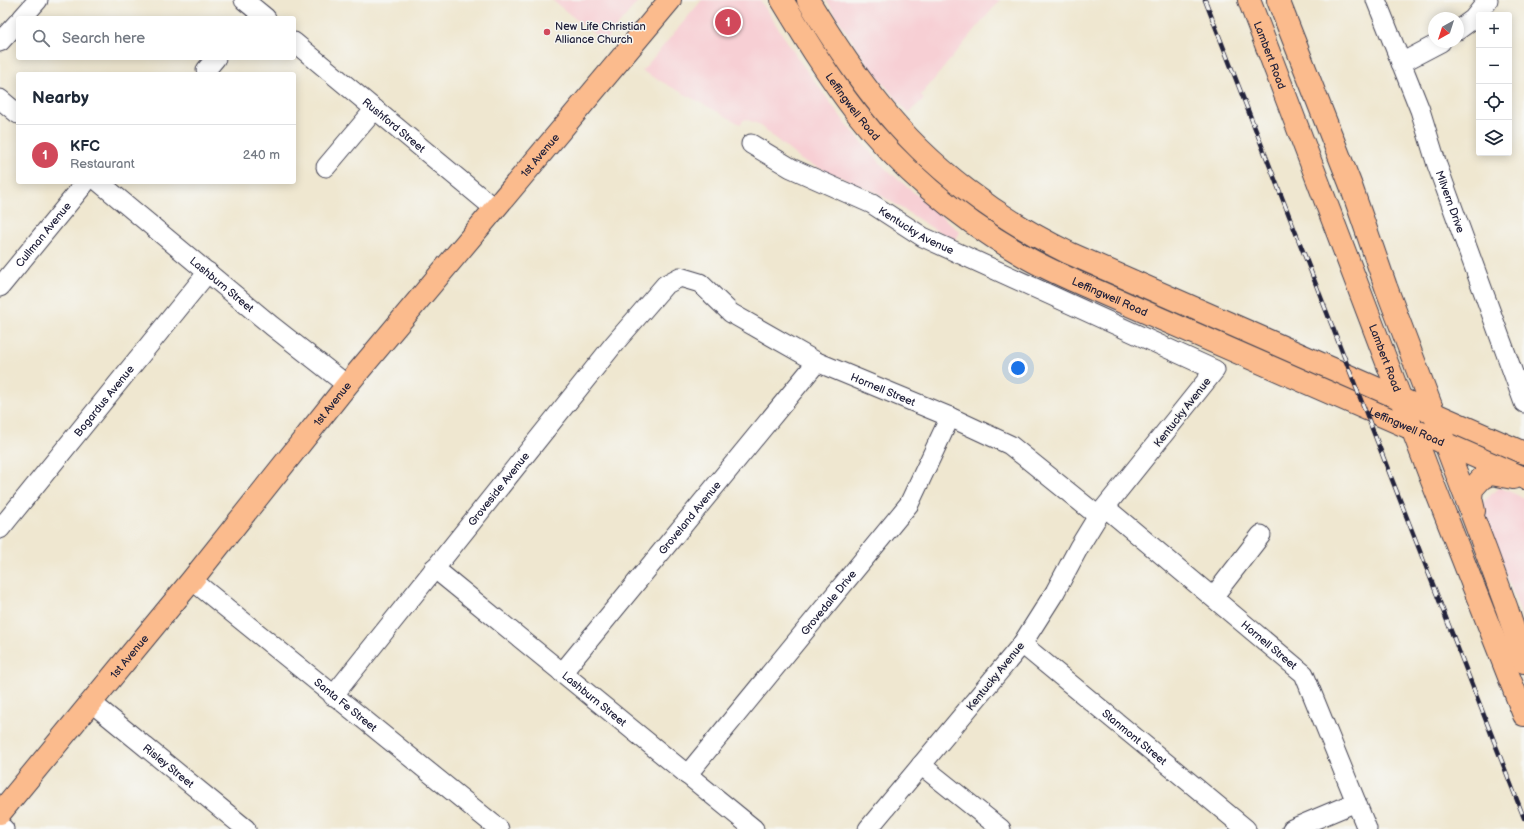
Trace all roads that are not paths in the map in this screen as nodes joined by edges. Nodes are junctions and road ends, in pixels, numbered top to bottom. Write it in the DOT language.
graph roads {
  1 [pos="38,0"];
  2 [pos="670,0"];
  3 [pos="782,0"];
  4 [pos="808,0"];
  5 [pos="1249,0"];
  6 [pos="1278,0"];
  7 [pos="1376,0"];
  8 [pos="1488,0"];
  9 [pos="24,16"];
  10 [pos="16,24"];
  11 [pos="1464,26"];
  12 [pos="0,42"];
  13 [pos="296,44"];
  14 [pos="1430,48"];
  15 [pos="1401,63"];
  16 [pos="0,99"];
  17 [pos="375,109"];
  18 [pos="16,112"];
  19 [pos="751,144"];
  20 [pos="326,167"];
  21 [pos="84,184"];
  22 [pos="101,184"];
  23 [pos="495,208"];
  24 [pos="208,272"];
  25 [pos="665,285"];
  26 [pos="0,287"];
  27 [pos="1363,299"];
  28 [pos="817,362"];
  29 [pos="1359,382"];
  30 [pos="346,385"];
  31 [pos="1402,400"];
  32 [pos="1524,403"];
  33 [pos="1433,414"];
  34 [pos="950,417"];
  35 [pos="1413,429"];
  36 [pos="1444,442"];
  37 [pos="1524,453"];
  38 [pos="1524,479"];
  39 [pos="1102,512"];
  40 [pos="0,529"];
  41 [pos="1261,535"];
  42 [pos="1487,554"];
  43 [pos="434,568"];
  44 [pos="192,580"];
  45 [pos="1213,596"];
  46 [pos="1022,644"];
  47 [pos="1524,662"];
  48 [pos="562,673"];
  49 [pos="333,696"];
  50 [pos="92,702"];
  51 [pos="1524,715"];
  52 [pos="922,765"];
  53 [pos="687,775"];
  54 [pos="1356,802"];
  55 [pos="0,813"];
  56 [pos="487,825"];
  57 [pos="0,826"];
  58 [pos="4,829"];
  59 [pos="246,829"];
  60 [pos="754,829"];
  61 [pos="868,829"];
  62 [pos="1001,829"];
  63 [pos="1246,829"];
  64 [pos="1292,829"];
  65 [pos="1367,829"];
  1 -- 9 [label="street"];
  2 -- 23 [label="main road, 1st Avenue"];
  3 -- 35 [label="main road, Leffingwell Road"];
  4 -- 29 [label="main road, Leffingwell Road"];
  5 -- 27 [label="main road, Lambert Road"];
  6 -- 33 [label="main road"];
  7 -- 15 [label="street, Milvern Drive"];
  8 -- 11 [label="street"];
  10 -- 12 [label="street"];
  13 -- 17 [label="street, Rushford Street"];
  14 -- 15 [label="street"];
  15 -- 32 [label="street, Milvern Drive"];
  16 -- 18 [label="street"];
  17 -- 20 [label="street"];
  17 -- 23 [label="street, Rushford Street"];
  19 -- 39 [label="street, Kentucky Avenue"];
  21 -- 26 [label="street, Cullman Avenue"];
  22 -- 24 [label="street, Lashburn Street"];
  23 -- 30 [label="main road, 1st Avenue"];
  24 -- 30 [label="street, Lashburn Street"];
  24 -- 40 [label="street, Bogardus Avenue"];
  25 -- 28 [label="street, Hornell Street"];
  25 -- 43 [label="street, Groveside Avenue"];
  27 -- 29 [label="main road"];
  27 -- 31 [label="main road, Lambert Road"];
  28 -- 34 [label="street, Hornell Street"];
  28 -- 48 [label="street, Groveland Avenue"];
  29 -- 31 [label="main road, Leffingwell Road"];
  30 -- 44 [label="main road, 1st Avenue"];
  31 -- 33 [label="main road, Leffingwell Road"];
  31 -- 35 [label="main road, Lambert Road"];
  33 -- 36 [label="main road"];
  33 -- 37 [label="main road, Leffingwell Road"];
  34 -- 39 [label="street, Hornell Street"];
  34 -- 53 [label="street, Grovedale Drive"];
  35 -- 36 [label="main road, Leffingwell Road"];
  35 -- 51 [label="main road, Lambert Road"];
  36 -- 38 [label="main road, Leffingwell Road"];
  36 -- 42 [label="main road"];
  38 -- 42 [label="main road"];
  39 -- 45 [label="street, Hornell Street"];
  39 -- 46 [label="street, Kentucky Avenue"];
  41 -- 45 [label="street"];
  42 -- 47 [label="main road"];
  43 -- 48 [label="street, Lashburn Street"];
  43 -- 49 [label="street, Groveside Avenue"];
  44 -- 49 [label="street, Santa Fe Street"];
  44 -- 50 [label="main road, 1st Avenue"];
  45 -- 54 [label="street, Hornell Street"];
  46 -- 52 [label="street, Kentucky Avenue"];
  46 -- 63 [label="street, Stanmont Street"];
  48 -- 53 [label="street, Lashburn Street"];
  49 -- 56 [label="street, Santa Fe Street"];
  50 -- 55 [label="main road, 1st Avenue"];
  50 -- 59 [label="street, Risley Street"];
  52 -- 61 [label="street, Kentucky Avenue"];
  52 -- 62 [label="street"];
  53 -- 60 [label="street, Lashburn Street"];
  54 -- 64 [label="street"];
  54 -- 65 [label="street, Hornell Street"];
  57 -- 58 [label="street"];
}
